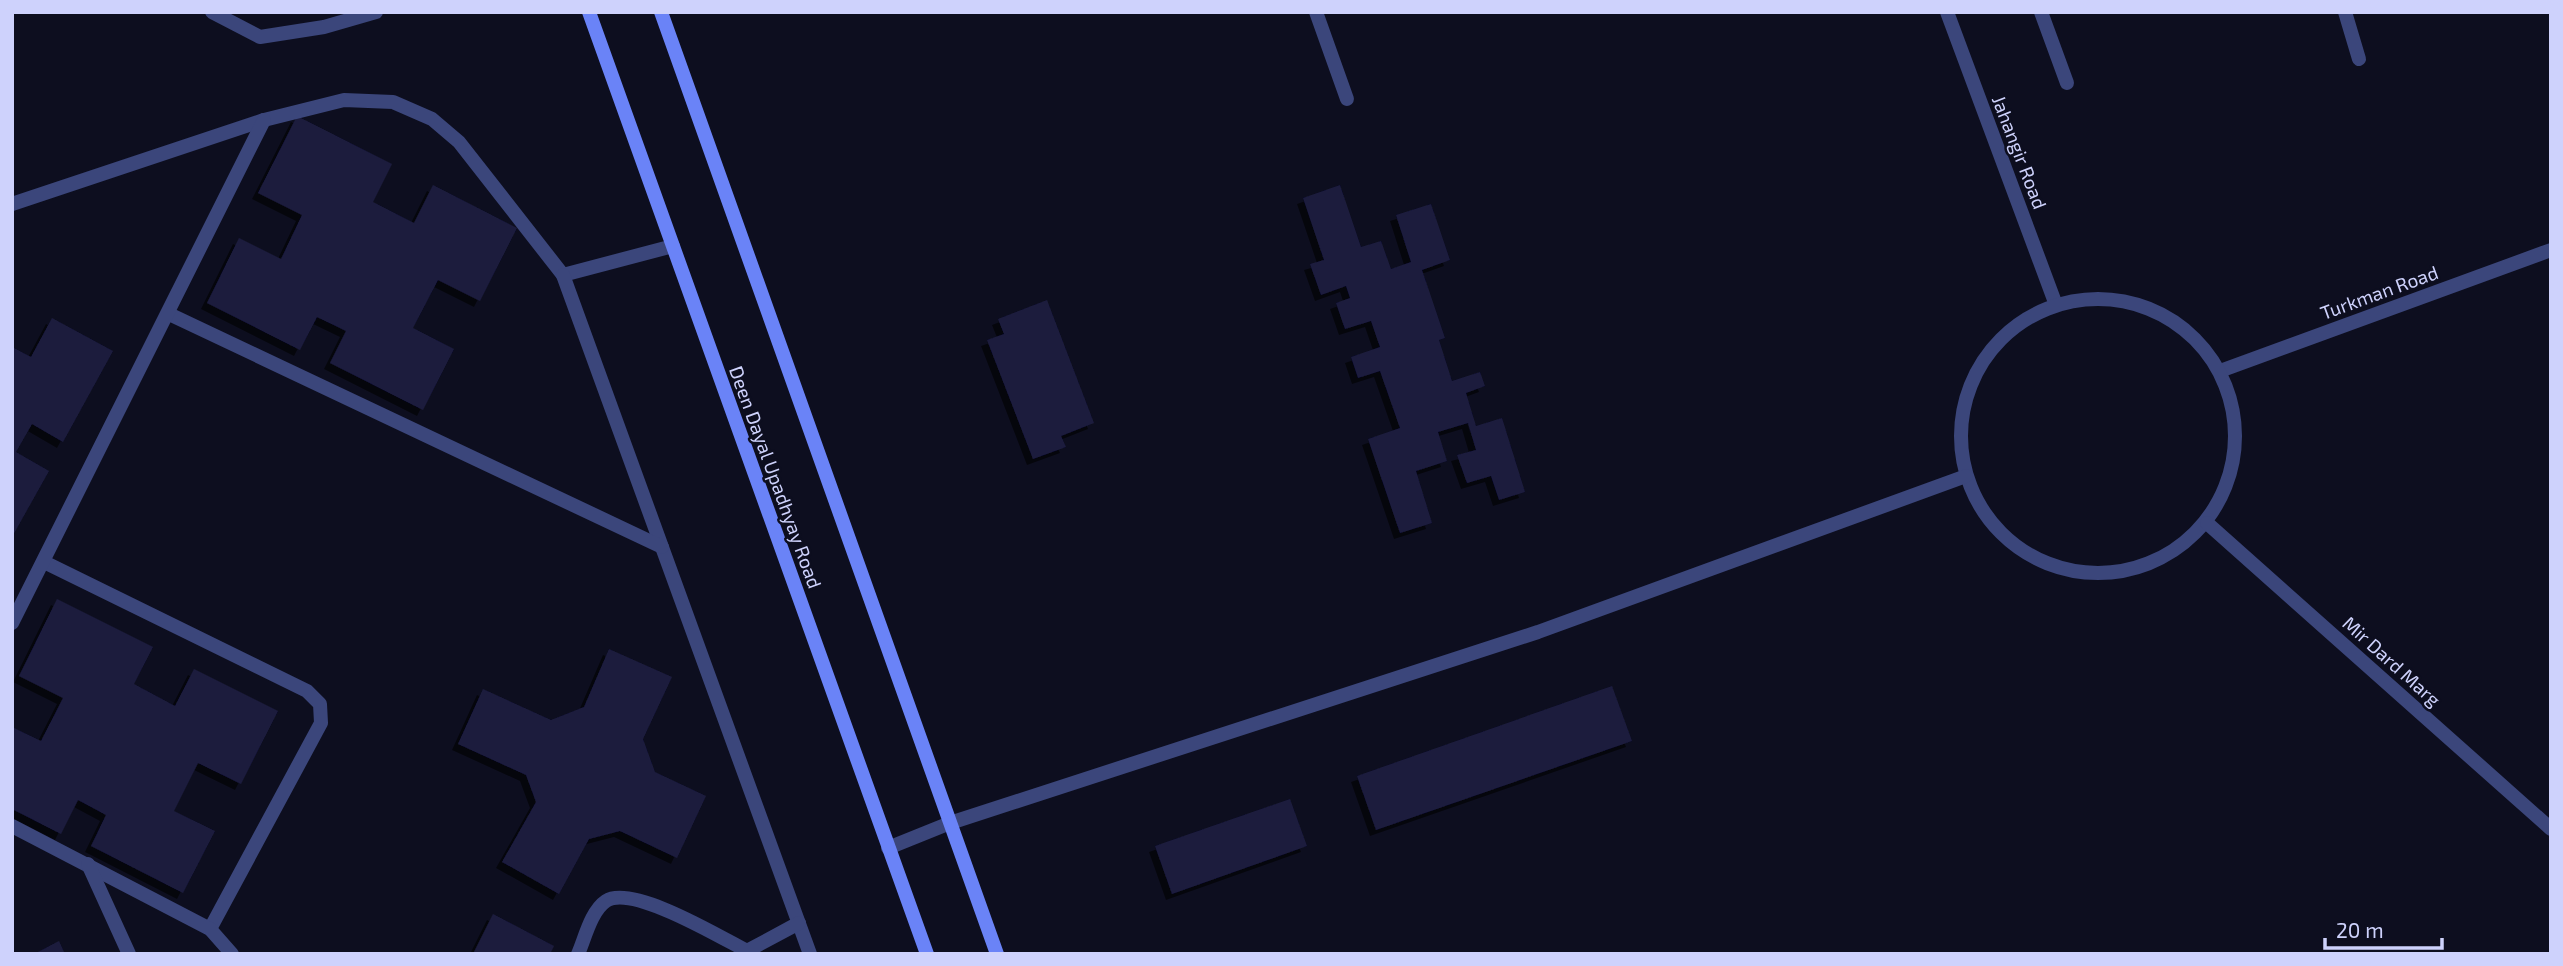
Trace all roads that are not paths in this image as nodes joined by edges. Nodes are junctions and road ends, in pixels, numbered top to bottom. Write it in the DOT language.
graph roads {
  1 [pos="212,12"];
  2 [pos="376,12"];
  3 [pos="589,12"];
  4 [pos="661,12"];
  5 [pos="1316,12"];
  6 [pos="1947,12"];
  7 [pos="2041,12"];
  8 [pos="2345,12"];
  9 [pos="2359,59"];
  10 [pos="2067,83"];
  11 [pos="1348,99"];
  12 [pos="264,120"];
  13 [pos="12,204"];
  14 [pos="673,246"];
  15 [pos="2551,250"];
  16 [pos="562,275"];
  17 [pos="2056,305"];
  18 [pos="169,314"];
  19 [pos="2220,371"];
  20 [pos="1966,476"];
  21 [pos="2207,523"];
  22 [pos="662,547"];
  23 [pos="44,562"];
  24 [pos="16,601"];
  25 [pos="12,623"];
  26 [pos="950,823"];
  27 [pos="12,826"];
  28 [pos="2551,829"];
  29 [pos="888,848"];
  30 [pos="88,864"];
  31 [pos="799,923"];
  32 [pos="210,929"];
  33 [pos="748,952"];
  34 [pos="129,954"];
  35 [pos="232,954"];
  36 [pos="578,954"];
  37 [pos="810,954"];
  38 [pos="927,954"];
  39 [pos="997,954"];
  1 -- 2 [label="street"];
  3 -- 14 [label="main road, Deen Dayal Upadhyay Road"];
  4 -- 26 [label="main road"];
  5 -- 11 [label="street"];
  6 -- 17 [label="street, Jahangir Road"];
  7 -- 10 [label="street"];
  8 -- 9 [label="street"];
  12 -- 13 [label="street"];
  12 -- 16 [label="street"];
  12 -- 18 [label="street"];
  14 -- 16 [label="street"];
  14 -- 29 [label="main road, Deen Dayal Upadhyay Road"];
  15 -- 19 [label="street, Turkman Road"];
  16 -- 22 [label="street"];
  17 -- 19 [label="street"];
  17 -- 20 [label="street"];
  18 -- 22 [label="street"];
  18 -- 23 [label="street"];
  19 -- 21 [label="street"];
  20 -- 21 [label="street"];
  20 -- 26 [label="street"];
  21 -- 28 [label="street, Mir Dard Marg"];
  22 -- 31 [label="street"];
  23 -- 24 [label="street"];
  23 -- 32 [label="street"];
  24 -- 25 [label="street"];
  26 -- 29 [label="street"];
  26 -- 39 [label="main road"];
  27 -- 30 [label="street"];
  29 -- 38 [label="main road, Deen Dayal Upadhyay Road"];
  30 -- 32 [label="street"];
  30 -- 34 [label="street"];
  31 -- 33 [label="street"];
  31 -- 37 [label="street"];
  32 -- 35 [label="street"];
  33 -- 36 [label="street"];
}
